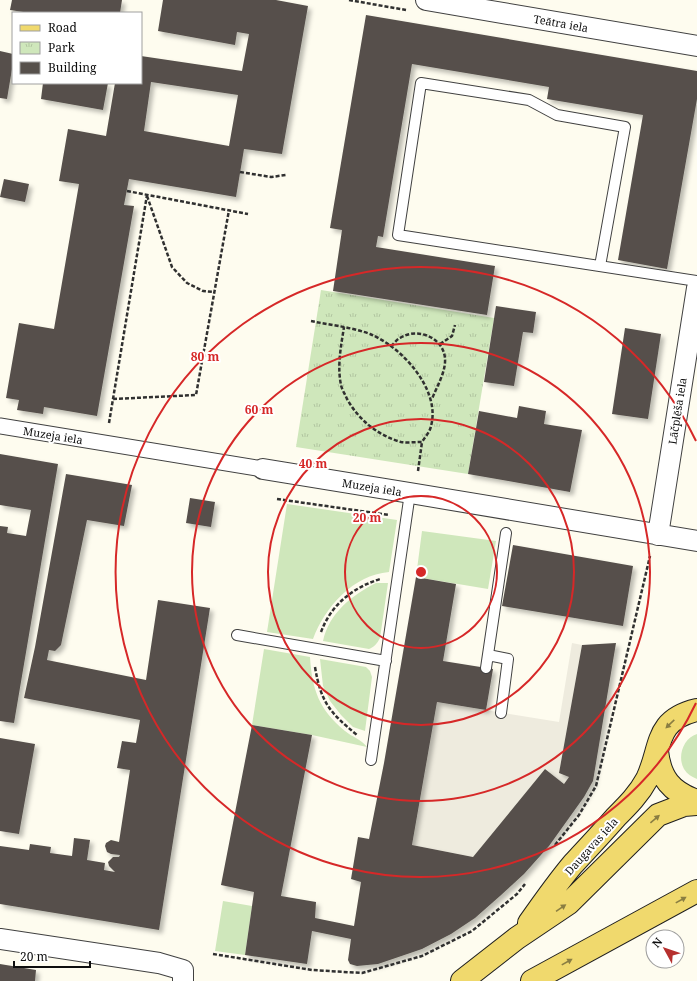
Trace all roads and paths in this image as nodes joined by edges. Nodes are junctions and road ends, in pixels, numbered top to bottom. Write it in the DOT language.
graph roads {
  1 [pos="426,0"];
  2 [pos="697,46"];
  3 [pos="240,172"];
  4 [pos="286,175"];
  5 [pos="126,191"];
  6 [pos="147,195"];
  7 [pos="229,210"];
  8 [pos="248,214"];
  9 [pos="600,266"];
  10 [pos="697,281"];
  11 [pos="697,288"];
  12 [pos="214,292"];
  13 [pos="310,321"];
  14 [pos="455,325"];
  15 [pos="344,327"];
  16 [pos="440,344"];
  17 [pos="391,346"];
  18 [pos="113,398"];
  19 [pos="432,399"];
  20 [pos="0,426"];
  21 [pos="422,442"];
  22 [pos="106,444"];
  23 [pos="263,470"];
  24 [pos="410,492"];
  25 [pos="506,533"];
  26 [pos="658,535"];
  27 [pos="697,541"];
  28 [pos="651,554"];
  29 [pos="398,579"];
  30 [pos="237,636"];
  31 [pos="316,649"];
  32 [pos="488,655"];
  33 [pos="386,661"];
  34 [pos="486,668"];
  35 [pos="697,710"];
  36 [pos="501,713"];
  37 [pos="375,739"];
  38 [pos="657,751"];
  39 [pos="371,760"];
  40 [pos="697,803"];
  41 [pos="555,845"];
  42 [pos="526,882"];
  43 [pos="697,892"];
  44 [pos="517,938"];
  45 [pos="0,939"];
  46 [pos="213,954"];
  47 [pos="183,975"];
  48 [pos="462,981"];
  49 [pos="532,981"];
  1 -- 2 [label="street, Teātra iela"];
  3 -- 4 [label="path"];
  5 -- 6 [label="path"];
  6 -- 7 [label="path"];
  6 -- 12 [label="path"];
  6 -- 18 [label="path"];
  7 -- 8 [label="path"];
  7 -- 12 [label="path"];
  9 -- 9 [label="lane"];
  9 -- 10 [label="lane"];
  11 -- 26 [label="street, Lāčplēša iela"];
  12 -- 18 [label="path"];
  13 -- 15 [label="path"];
  14 -- 16 [label="path"];
  15 -- 17 [label="path"];
  15 -- 21 [label="path"];
  16 -- 17 [label="path"];
  16 -- 19 [label="path"];
  17 -- 19 [label="path"];
  18 -- 22 [label="path"];
  19 -- 21 [label="path"];
  20 -- 22 [label="street, Muzeja iela"];
  21 -- 24 [label="path"];
  22 -- 23 [label="street, Muzeja iela"];
  23 -- 24 [label="street, Muzeja iela"];
  24 -- 26 [label="street, Muzeja iela"];
  24 -- 29 [label="lane"];
  25 -- 32 [label="lane"];
  26 -- 27 [label="street, Muzeja iela"];
  28 -- 41 [label="path"];
  29 -- 31 [label="path"];
  29 -- 33 [label="lane"];
  30 -- 31 [label="lane"];
  31 -- 33 [label="lane"];
  31 -- 37 [label="path"];
  32 -- 34 [label="lane"];
  32 -- 36 [label="lane"];
  33 -- 37 [label="lane"];
  35 -- 38 [label="main road, Daugavas iela, one-way"];
  37 -- 39 [label="lane"];
  38 -- 40 [label="main road, Daugavas iela"];
  38 -- 44 [label="main road, Daugavas iela"];
  44 -- 40 [label="main road, Daugavas iela, one-way"];
  42 -- 46 [label="path"];
  49 -- 43 [label="main road, one-way"];
  44 -- 48 [label="main road, Daugavas iela"];
  45 -- 47 [label="street"];
}
